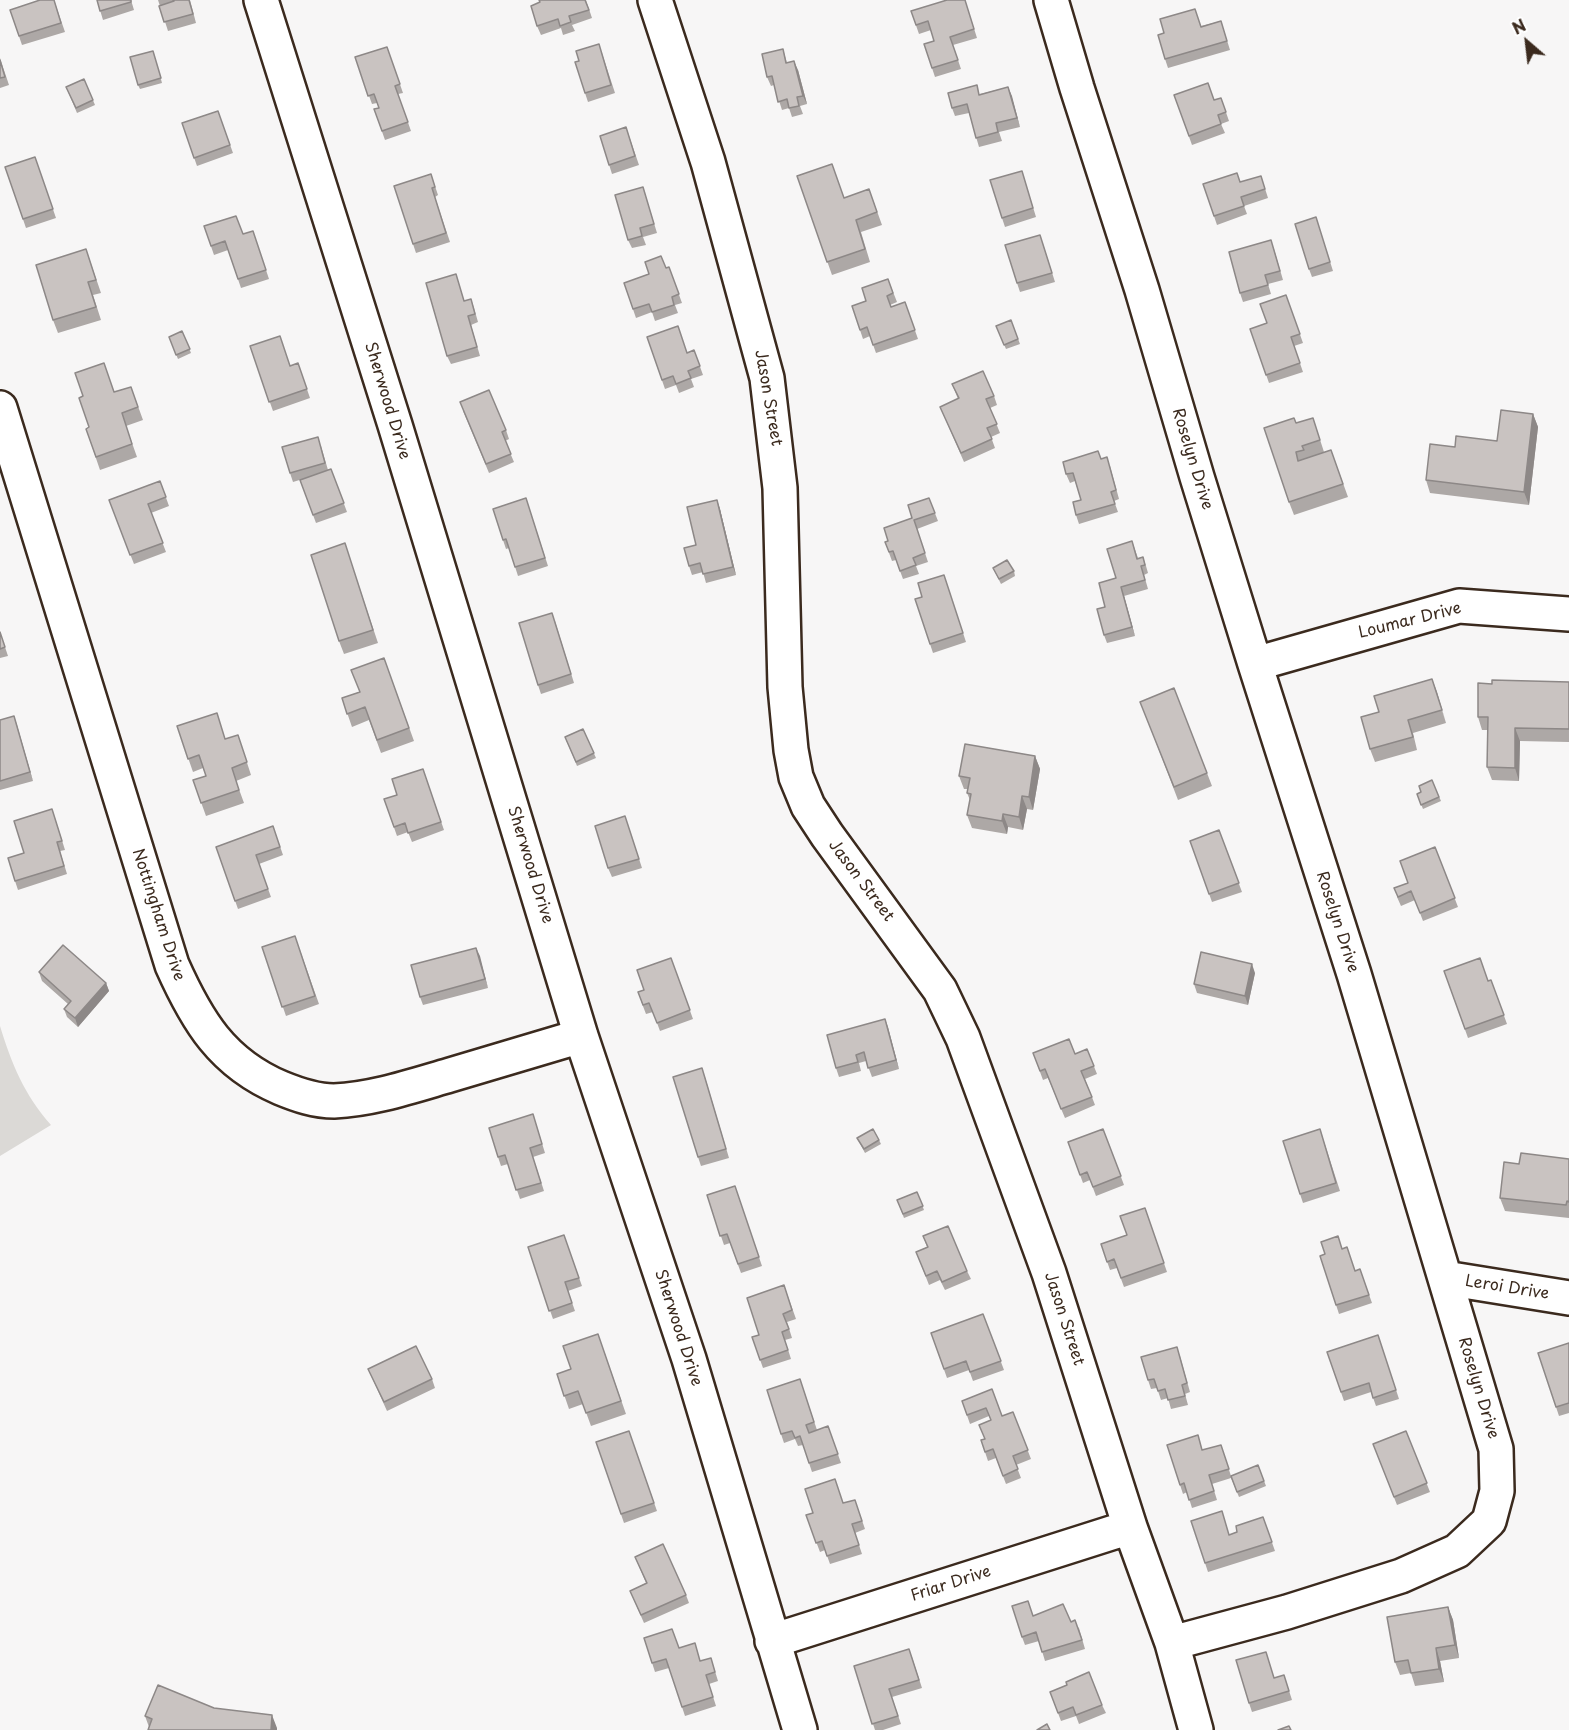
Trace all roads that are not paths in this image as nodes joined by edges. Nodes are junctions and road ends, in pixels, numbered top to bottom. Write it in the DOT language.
graph roads {
  1 [pos="261,0"];
  2 [pos="655,0"];
  3 [pos="1051,0"];
  4 [pos="0,408"];
  5 [pos="1569,614"];
  6 [pos="1255,664"];
  7 [pos="581,1036"];
  8 [pos="1445,1278"];
  9 [pos="1569,1298"];
  10 [pos="1130,1527"];
  11 [pos="772,1641"];
  12 [pos="1173,1643"];
  13 [pos="800,1730"];
  14 [pos="1196,1730"];
  1 -- 7 [label="street, Sherwood Drive"];
  2 -- 10 [label="street, Jason Street"];
  3 -- 6 [label="street, Roselyn Drive"];
  4 -- 7 [label="street, Nottingham Drive"];
  5 -- 6 [label="street, Loumar Drive"];
  6 -- 8 [label="street, Roselyn Drive"];
  7 -- 11 [label="street, Sherwood Drive"];
  8 -- 9 [label="street, Leroi Drive"];
  8 -- 12 [label="street, Roselyn Drive"];
  10 -- 11 [label="street, Friar Drive"];
  10 -- 12 [label="street, Jason Street"];
  11 -- 13 [label="street, Sherwood Drive"];
  12 -- 14 [label="street, Jason Street"];
}
